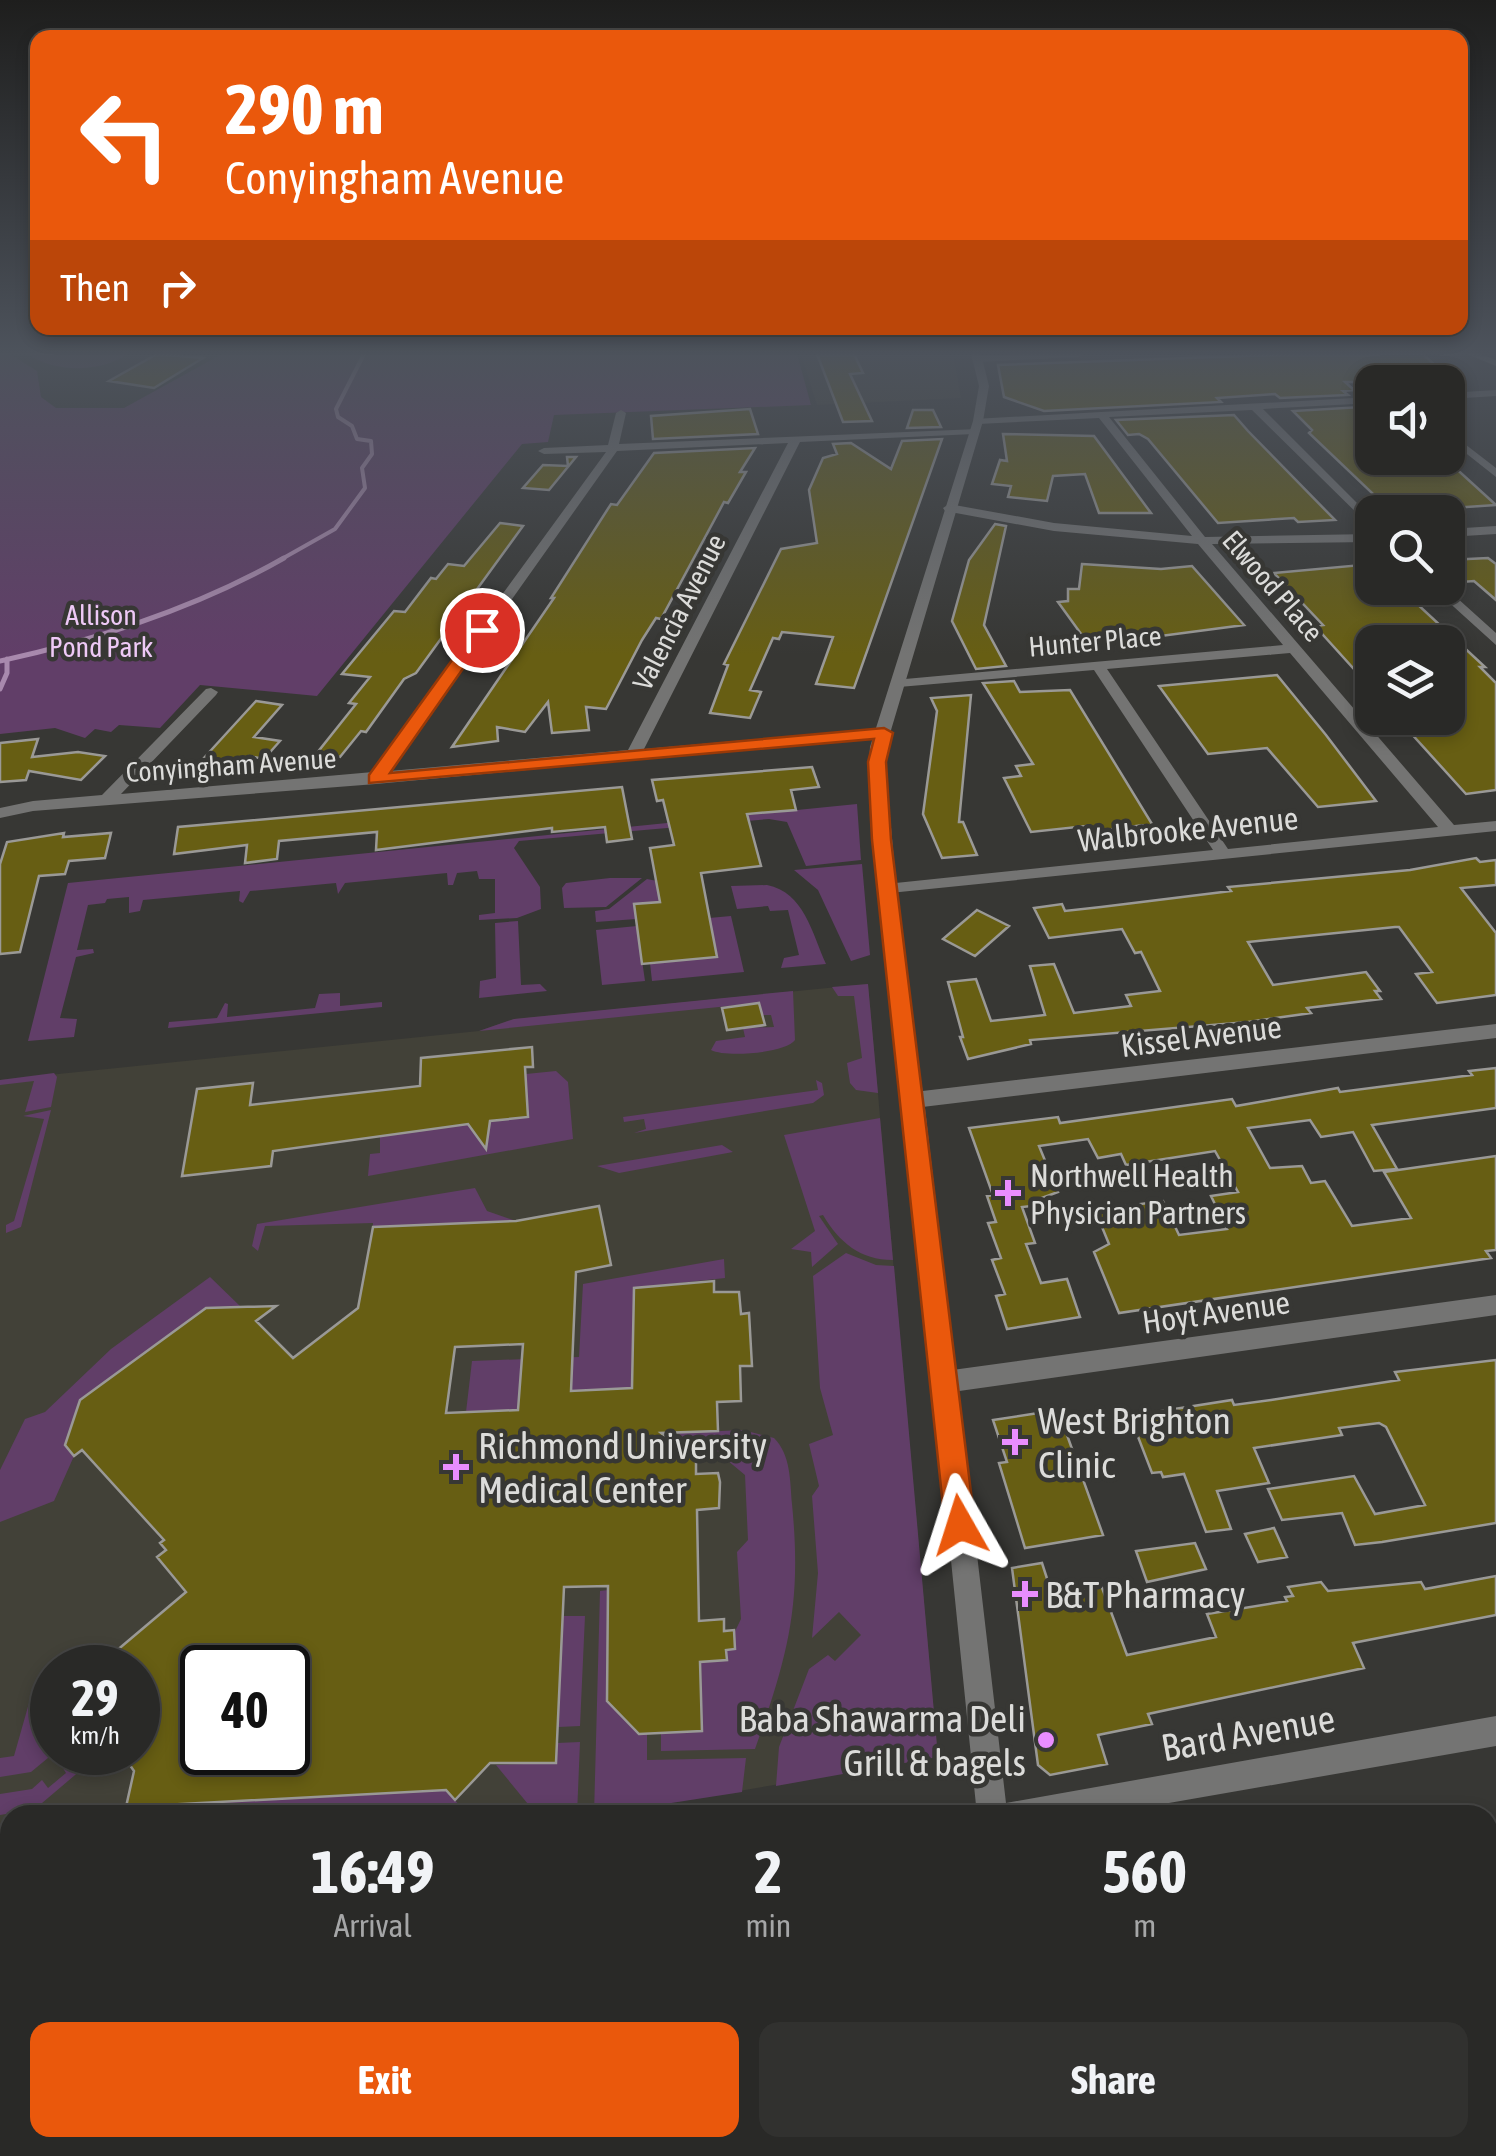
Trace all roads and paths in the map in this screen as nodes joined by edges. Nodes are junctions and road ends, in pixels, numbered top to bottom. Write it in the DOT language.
graph roads {
  1 [pos="608,455"];
  2 [pos="788,455"];
  3 [pos="967,455"];
  4 [pos="1133,455"];
  5 [pos="1303,455"];
  6 [pos="1473,455"];
  7 [pos="1496,474"];
  8 [pos="1355,507"];
  9 [pos="949,508"];
  10 [pos="1496,530"];
  11 [pos="1465,532"];
  12 [pos="1355,539"];
  13 [pos="1203,543"];
  14 [pos="1457,605"];
  15 [pos="1496,641"];
  16 [pos="1295,648"];
  17 [pos="1098,666"];
  18 [pos="899,683"];
  19 [pos="211,692"];
  20 [pos="884,733"];
  21 [pos="634,756"];
  22 [pos="376,779"];
  23 [pos="106,800"];
  24 [pos="0,813"];
  25 [pos="1496,826"];
  26 [pos="1450,831"];
  27 [pos="1224,856"];
  28 [pos="886,890"];
  29 [pos="1496,1031"];
  30 [pos="914,1100"];
  31 [pos="1496,1305"];
  32 [pos="945,1382"];
  33 [pos="1496,1730"];
  34 [pos="991,1805"];
  35 [pos="1071,1805"];
  1 -- 22 [label="street"];
  2 -- 21 [label="street, Valencia Avenue"];
  3 -- 9 [label="street"];
  4 -- 13 [label="street, Elwood Place"];
  5 -- 8 [label="street"];
  6 -- 7 [label="street"];
  9 -- 13 [label="street"];
  9 -- 18 [label="street"];
  10 -- 11 [label="street"];
  12 -- 13 [label="street"];
  13 -- 16 [label="street, Elwood Place"];
  14 -- 15 [label="street"];
  16 -- 17 [label="street, Hunter Place"];
  16 -- 26 [label="street, Elwood Place"];
  17 -- 18 [label="street, Hunter Place"];
  17 -- 27 [label="street"];
  18 -- 20 [label="street"];
  19 -- 23 [label="street"];
  20 -- 21 [label="street, Conyingham Avenue"];
  20 -- 28 [label="street"];
  21 -- 22 [label="street, Conyingham Avenue"];
  22 -- 23 [label="street, Conyingham Avenue"];
  23 -- 24 [label="street, Conyingham Avenue"];
  25 -- 26 [label="street, Walbrooke Avenue"];
  26 -- 27 [label="street, Walbrooke Avenue"];
  27 -- 28 [label="street, Walbrooke Avenue"];
  28 -- 30 [label="street"];
  29 -- 30 [label="street, Kissel Avenue"];
  30 -- 32 [label="street"];
  31 -- 32 [label="street, Hoyt Avenue"];
  32 -- 34 [label="street"];
  33 -- 35 [label="street, Bard Avenue"];
}
